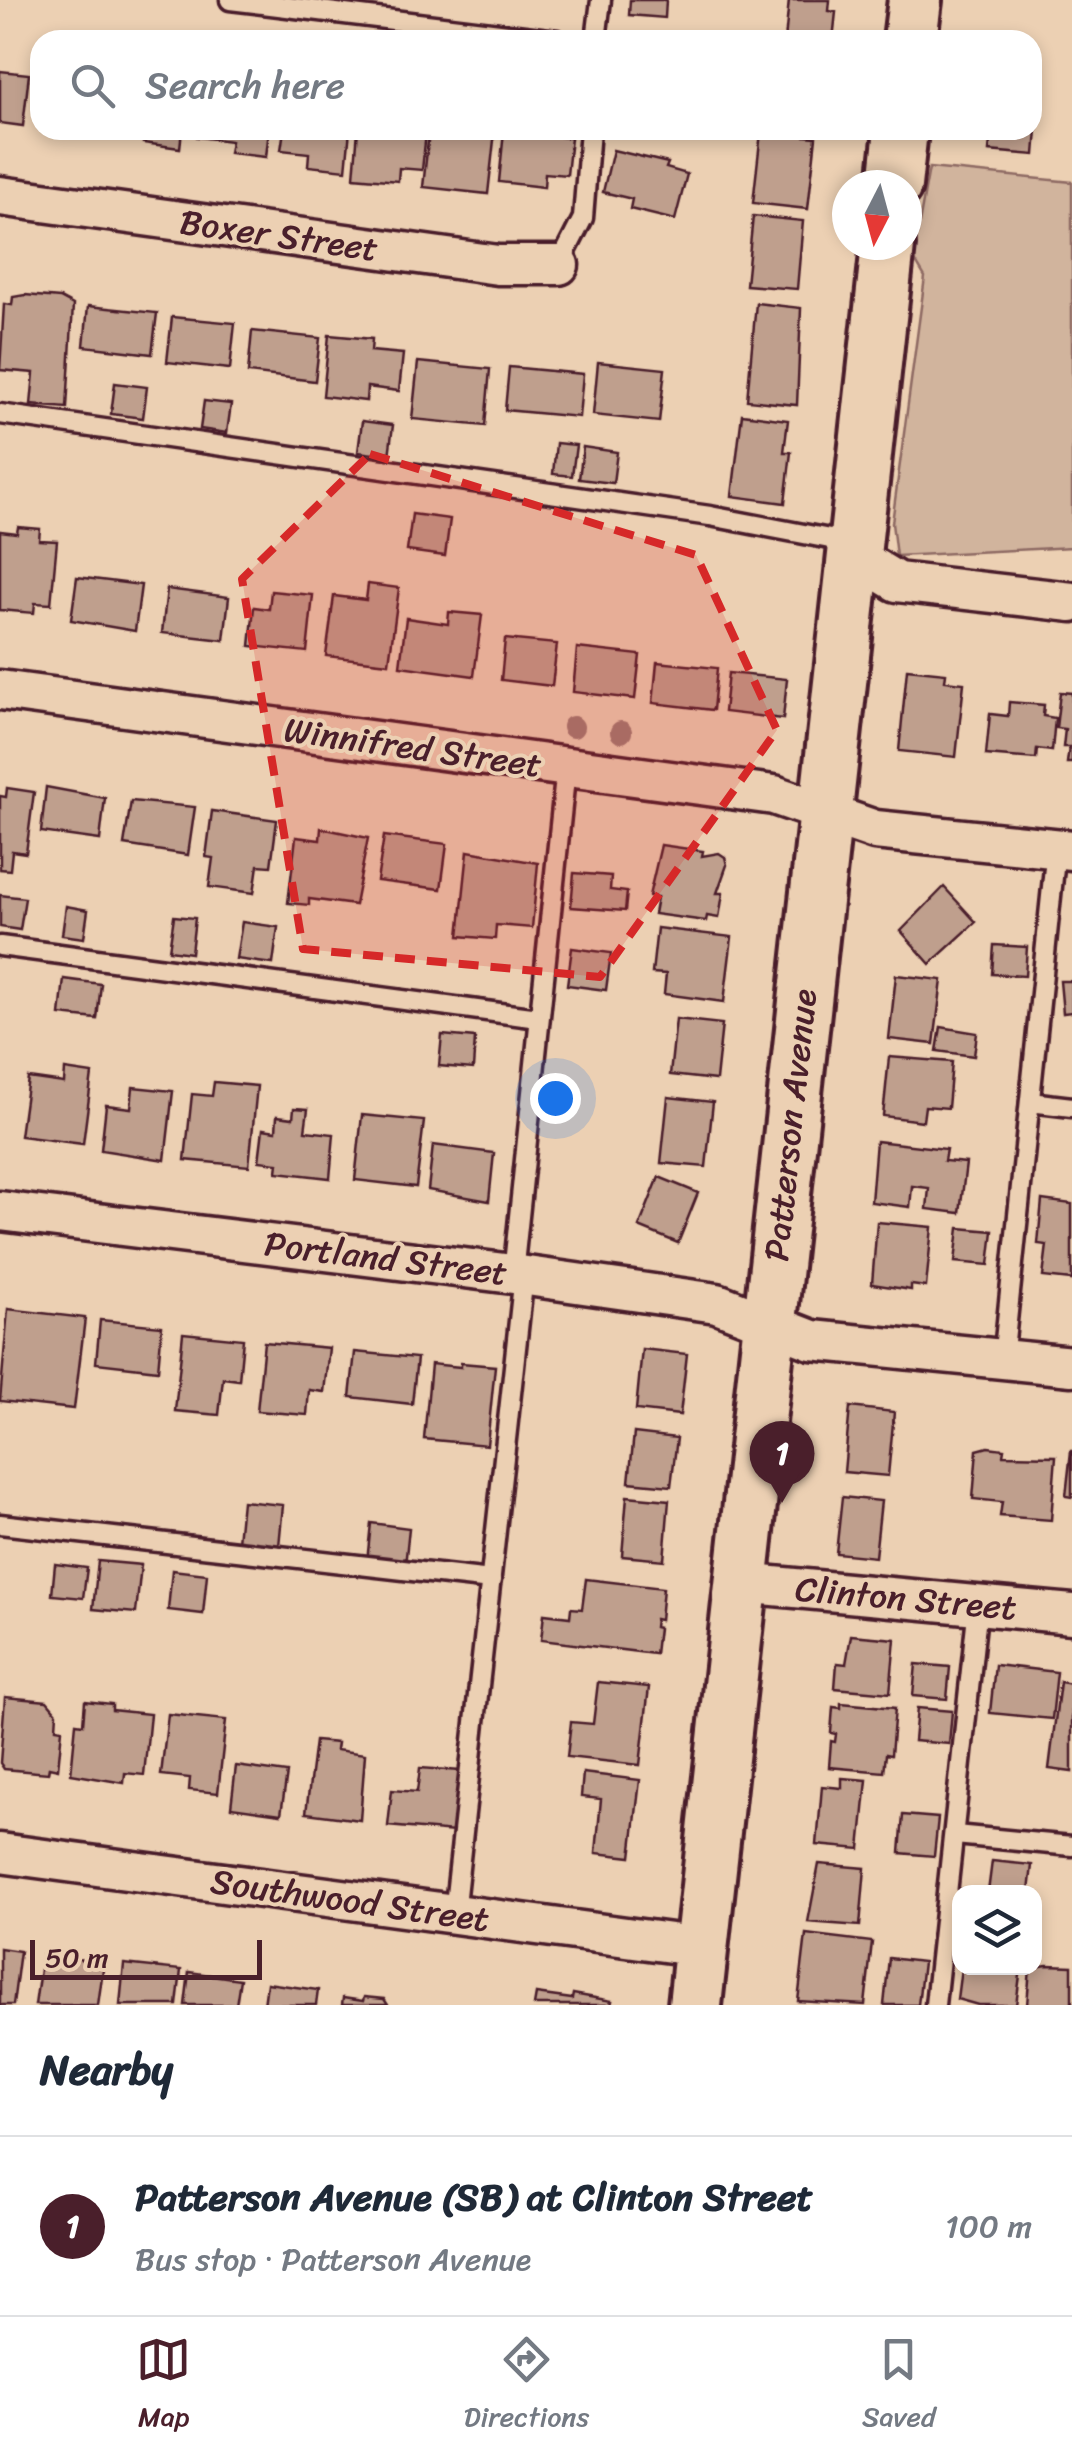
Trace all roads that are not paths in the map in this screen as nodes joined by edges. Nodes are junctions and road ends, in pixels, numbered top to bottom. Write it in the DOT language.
graph roads {
  1 [pos="230,0"];
  2 [pos="601,0"];
  3 [pos="915,0"];
  4 [pos="475,30"];
  5 [pos="597,30"];
  6 [pos="911,30"];
  7 [pos="589,140"];
  8 [pos="899,140"];
  9 [pos="896,170"];
  10 [pos="0,196"];
  11 [pos="886,260"];
  12 [pos="559,265"];
  13 [pos="0,414"];
  14 [pos="854,556"];
  15 [pos="1072,602"];
  16 [pos="0,690"];
  17 [pos="566,768"];
  18 [pos="825,811"];
  19 [pos="1064,849"];
  20 [pos="0,946"];
  21 [pos="538,1018"];
  22 [pos="1030,1102"];
  23 [pos="1072,1106"];
  24 [pos="0,1211"];
  25 [pos="518,1274"];
  26 [pos="768,1324"];
  27 [pos="1003,1360"];
  28 [pos="1072,1366"];
  29 [pos="0,1524"];
  30 [pos="490,1580"];
  31 [pos="741,1583"];
  32 [pos="978,1605"];
  33 [pos="1072,1614"];
  34 [pos="955,1835"];
  35 [pos="1072,1846"];
  36 [pos="0,1852"];
  37 [pos="454,1914"];
  38 [pos="700,1946"];
  39 [pos="694,2005"];
  40 [pos="935,2005"];
  1 -- 4 [label="lane"];
  2 -- 5 [label="lane"];
  3 -- 6 [label="street"];
  7 -- 12 [label="lane"];
  8 -- 9 [label="street"];
  10 -- 12 [label="street, Boxer Street"];
  11 -- 14 [label="street, Patterson Avenue"];
  13 -- 14 [label="lane"];
  14 -- 15 [label="street"];
  14 -- 18 [label="street, Patterson Avenue"];
  16 -- 17 [label="street, Winnifred Street"];
  17 -- 18 [label="street, Winnifred Street"];
  17 -- 21 [label="lane"];
  18 -- 19 [label="street, Winnifred Street"];
  18 -- 26 [label="street, Patterson Avenue"];
  19 -- 22 [label="lane"];
  20 -- 21 [label="lane"];
  21 -- 25 [label="lane"];
  22 -- 23 [label="lane"];
  22 -- 27 [label="lane"];
  24 -- 25 [label="street, Portland Street"];
  25 -- 26 [label="street, Portland Street"];
  25 -- 30 [label="lane"];
  26 -- 27 [label="street, Portland Street"];
  26 -- 31 [label="street, Patterson Avenue"];
  27 -- 28 [label="street, Portland Street"];
  29 -- 30 [label="lane"];
  30 -- 37 [label="lane"];
  31 -- 32 [label="street, Clinton Street"];
  31 -- 38 [label="street, Patterson Avenue"];
  32 -- 33 [label="street, Clinton Street"];
  32 -- 34 [label="lane"];
  34 -- 35 [label="lane"];
  34 -- 40 [label="lane"];
  36 -- 37 [label="street, Southwood Street"];
  37 -- 38 [label="street, Southwood Street"];
  38 -- 39 [label="street, Patterson Avenue"];
}
